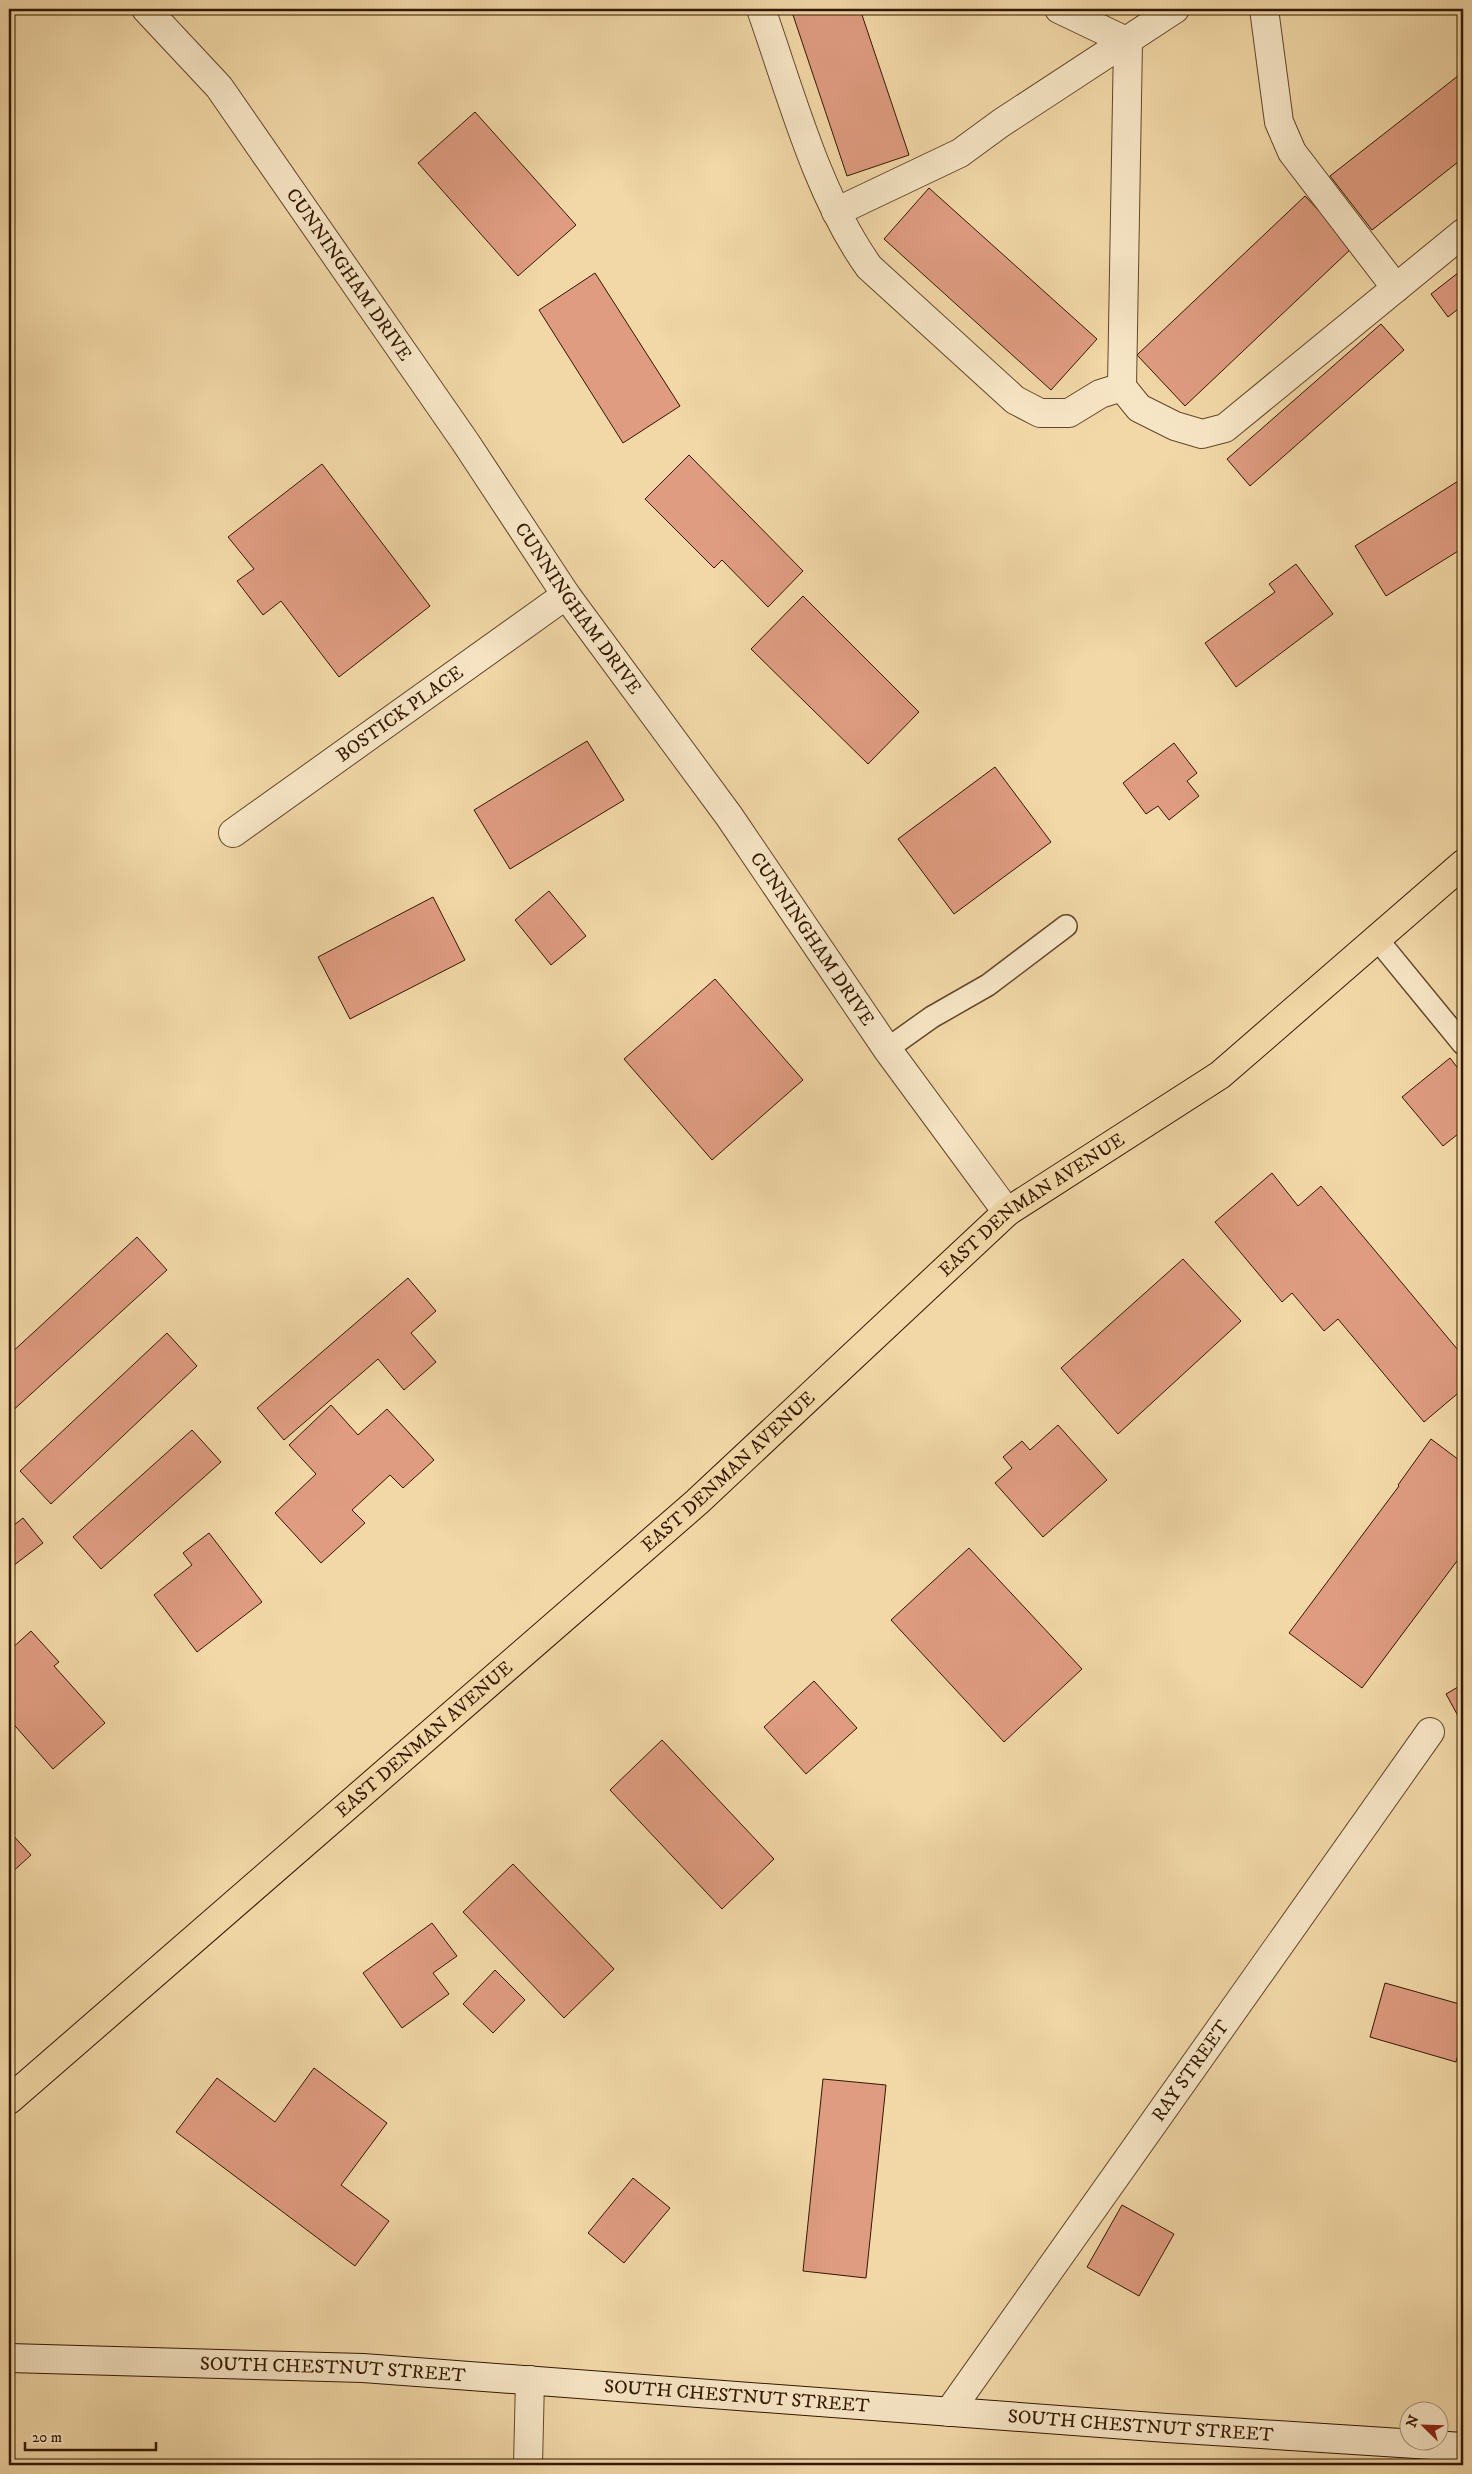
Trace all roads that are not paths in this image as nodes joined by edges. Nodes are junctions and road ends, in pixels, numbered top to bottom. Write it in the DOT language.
graph roads {
  1 [pos="146,9"];
  2 [pos="761,9"];
  3 [pos="1059,9"];
  4 [pos="1175,9"];
  5 [pos="1264,9"];
  6 [pos="1128,42"];
  7 [pos="836,212"];
  8 [pos="1463,233"];
  9 [pos="1396,288"];
  10 [pos="1122,387"];
  11 [pos="566,595"];
  12 [pos="233,833"];
  13 [pos="1463,864"];
  14 [pos="1066,926"];
  15 [pos="1377,939"];
  16 [pos="1463,1044"];
  17 [pos="887,1049"];
  18 [pos="1007,1212"];
  19 [pos="1430,1732"];
  20 [pos="9,2100"];
  21 [pos="9,2358"];
  22 [pos="530,2380"];
  23 [pos="949,2412"];
  24 [pos="1463,2447"];
  25 [pos="528,2465"];
  1 -- 11 [label="street, CUNNINGHAM DRIVE"];
  2 -- 7 [label="street"];
  3 -- 6 [label="street"];
  4 -- 6 [label="street"];
  5 -- 9 [label="street"];
  6 -- 7 [label="street"];
  6 -- 10 [label="street"];
  7 -- 10 [label="street"];
  8 -- 9 [label="street"];
  9 -- 10 [label="street"];
  11 -- 12 [label="street, BOSTICK PLACE"];
  11 -- 17 [label="street, CUNNINGHAM DRIVE"];
  13 -- 15 [label="main road, EAST DENMAN AVENUE"];
  14 -- 17 [label="lane"];
  15 -- 16 [label="lane"];
  15 -- 18 [label="main road, EAST DENMAN AVENUE"];
  17 -- 18 [label="street, CUNNINGHAM DRIVE"];
  18 -- 20 [label="main road, EAST DENMAN AVENUE"];
  19 -- 23 [label="street, RAY STREET"];
  21 -- 22 [label="street, SOUTH CHESTNUT STREET"];
  22 -- 23 [label="street, SOUTH CHESTNUT STREET"];
  22 -- 25 [label="street"];
  23 -- 24 [label="street, SOUTH CHESTNUT STREET"];
}
